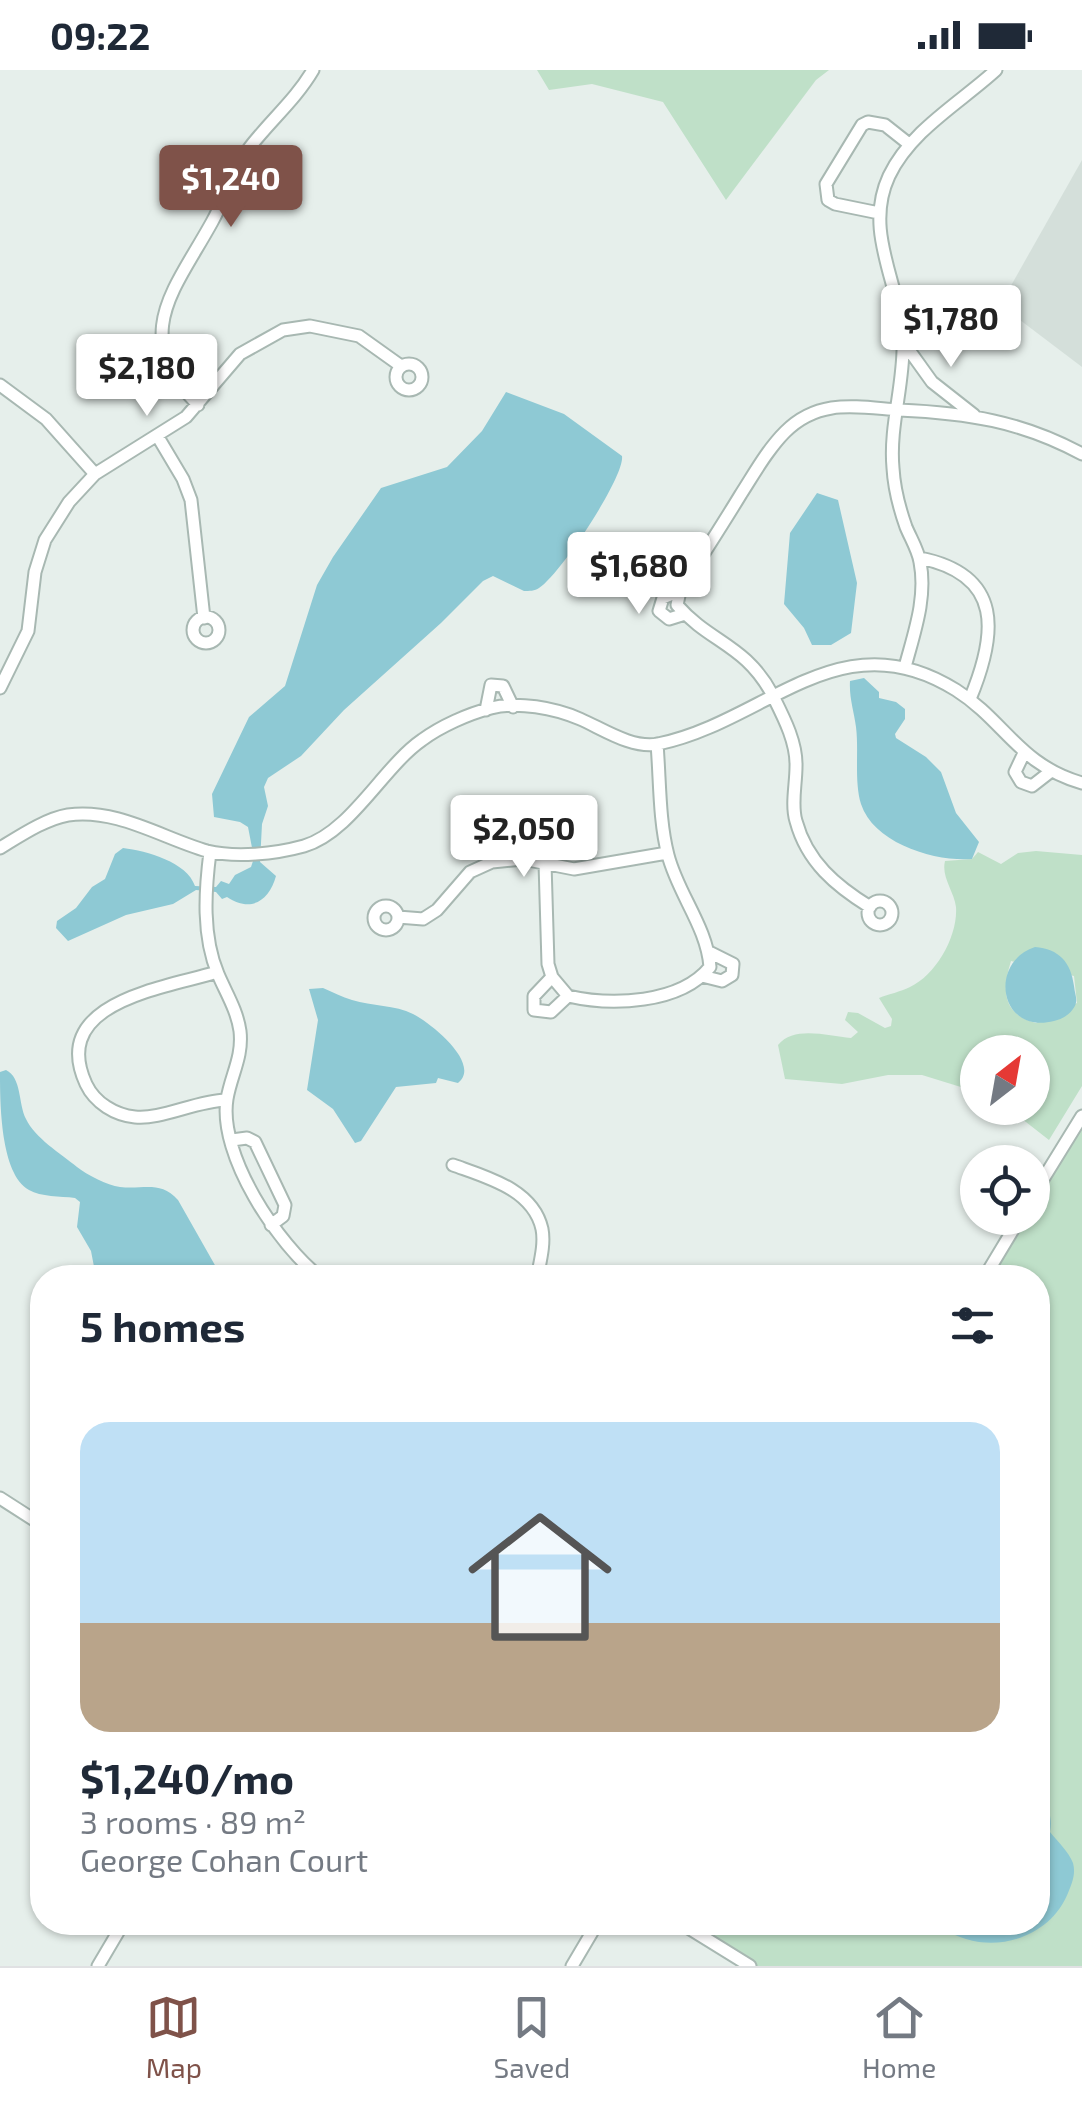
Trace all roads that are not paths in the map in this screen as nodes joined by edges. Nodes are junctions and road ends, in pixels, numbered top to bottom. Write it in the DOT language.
graph roads {
  1 [pos="313,70"];
  2 [pos="996,70"];
  3 [pos="909,144"];
  4 [pos="879,213"];
  5 [pos="903,342"];
  6 [pos="401,366"];
  7 [pos="0,384"];
  8 [pos="198,405"];
  9 [pos="896,410"];
  10 [pos="977,417"];
  11 [pos="158,437"];
  12 [pos="1082,454"];
  13 [pos="95,474"];
  14 [pos="920,558"];
  15 [pos="204,618"];
  16 [pos="905,667"];
  17 [pos="0,688"];
  18 [pos="772,694"];
  19 [pos="970,699"];
  20 [pos="512,706"];
  21 [pos="486,710"];
  22 [pos="657,744"];
  23 [pos="1024,753"];
  24 [pos="1050,772"];
  25 [pos="1082,783"];
  26 [pos="0,848"];
  27 [pos="210,852"];
  28 [pos="667,853"];
  29 [pos="545,863"];
  30 [pos="870,907"];
  31 [pos="398,918"];
  32 [pos="708,952"];
  33 [pos="706,971"];
  34 [pos="217,972"];
  35 [pos="552,977"];
  36 [pos="568,996"];
  37 [pos="226,1100"];
  38 [pos="1082,1116"];
  39 [pos="232,1140"];
  40 [pos="453,1165"];
  41 [pos="1050,1168"];
  42 [pos="271,1225"];
  43 [pos="1010,1235"];
  44 [pos="306,1265"];
  45 [pos="540,1265"];
  46 [pos="992,1265"];
  47 [pos="0,1498"];
  48 [pos="30,1517"];
  49 [pos="116,1935"];
  50 [pos="590,1935"];
  51 [pos="699,1935"];
  52 [pos="98,1966"];
  53 [pos="572,1966"];
  54 [pos="750,1966"];
  1 -- 8 [label="street"];
  2 -- 3 [label="street"];
  3 -- 4 [label="street"];
  3 -- 4 [label="street"];
  4 -- 5 [label="street"];
  5 -- 9 [label="street"];
  5 -- 10 [label="street"];
  6 -- 8 [label="street"];
  7 -- 13 [label="street"];
  8 -- 11 [label="street"];
  9 -- 10 [label="street"];
  9 -- 14 [label="street"];
  9 -- 18 [label="street"];
  10 -- 12 [label="street"];
  11 -- 13 [label="street"];
  11 -- 15 [label="street"];
  13 -- 17 [label="street"];
  14 -- 16 [label="street"];
  14 -- 19 [label="street"];
  16 -- 18 [label="street"];
  16 -- 19 [label="street"];
  18 -- 22 [label="street"];
  18 -- 30 [label="street"];
  19 -- 23 [label="street"];
  20 -- 21 [label="street"];
  20 -- 21 [label="street"];
  20 -- 22 [label="street"];
  21 -- 27 [label="street"];
  22 -- 28 [label="street"];
  23 -- 24 [label="street"];
  23 -- 24 [label="street"];
  24 -- 25 [label="street"];
  26 -- 27 [label="street"];
  27 -- 34 [label="street"];
  28 -- 29 [label="street"];
  28 -- 32 [label="street"];
  29 -- 31 [label="street"];
  29 -- 35 [label="street"];
  32 -- 33 [label="street"];
  32 -- 33 [label="street"];
  33 -- 36 [label="street"];
  34 -- 37 [label="street"];
  34 -- 37 [label="street"];
  35 -- 36 [label="street"];
  35 -- 36 [label="street"];
  37 -- 39 [label="street"];
  38 -- 41 [label="street"];
  39 -- 42 [label="street"];
  39 -- 42 [label="street"];
  40 -- 45 [label="street"];
  42 -- 44 [label="street"];
  43 -- 46 [label="street"];
  47 -- 48 [label="street"];
  49 -- 52 [label="street"];
  50 -- 53 [label="street"];
  51 -- 54 [label="street"];
}
